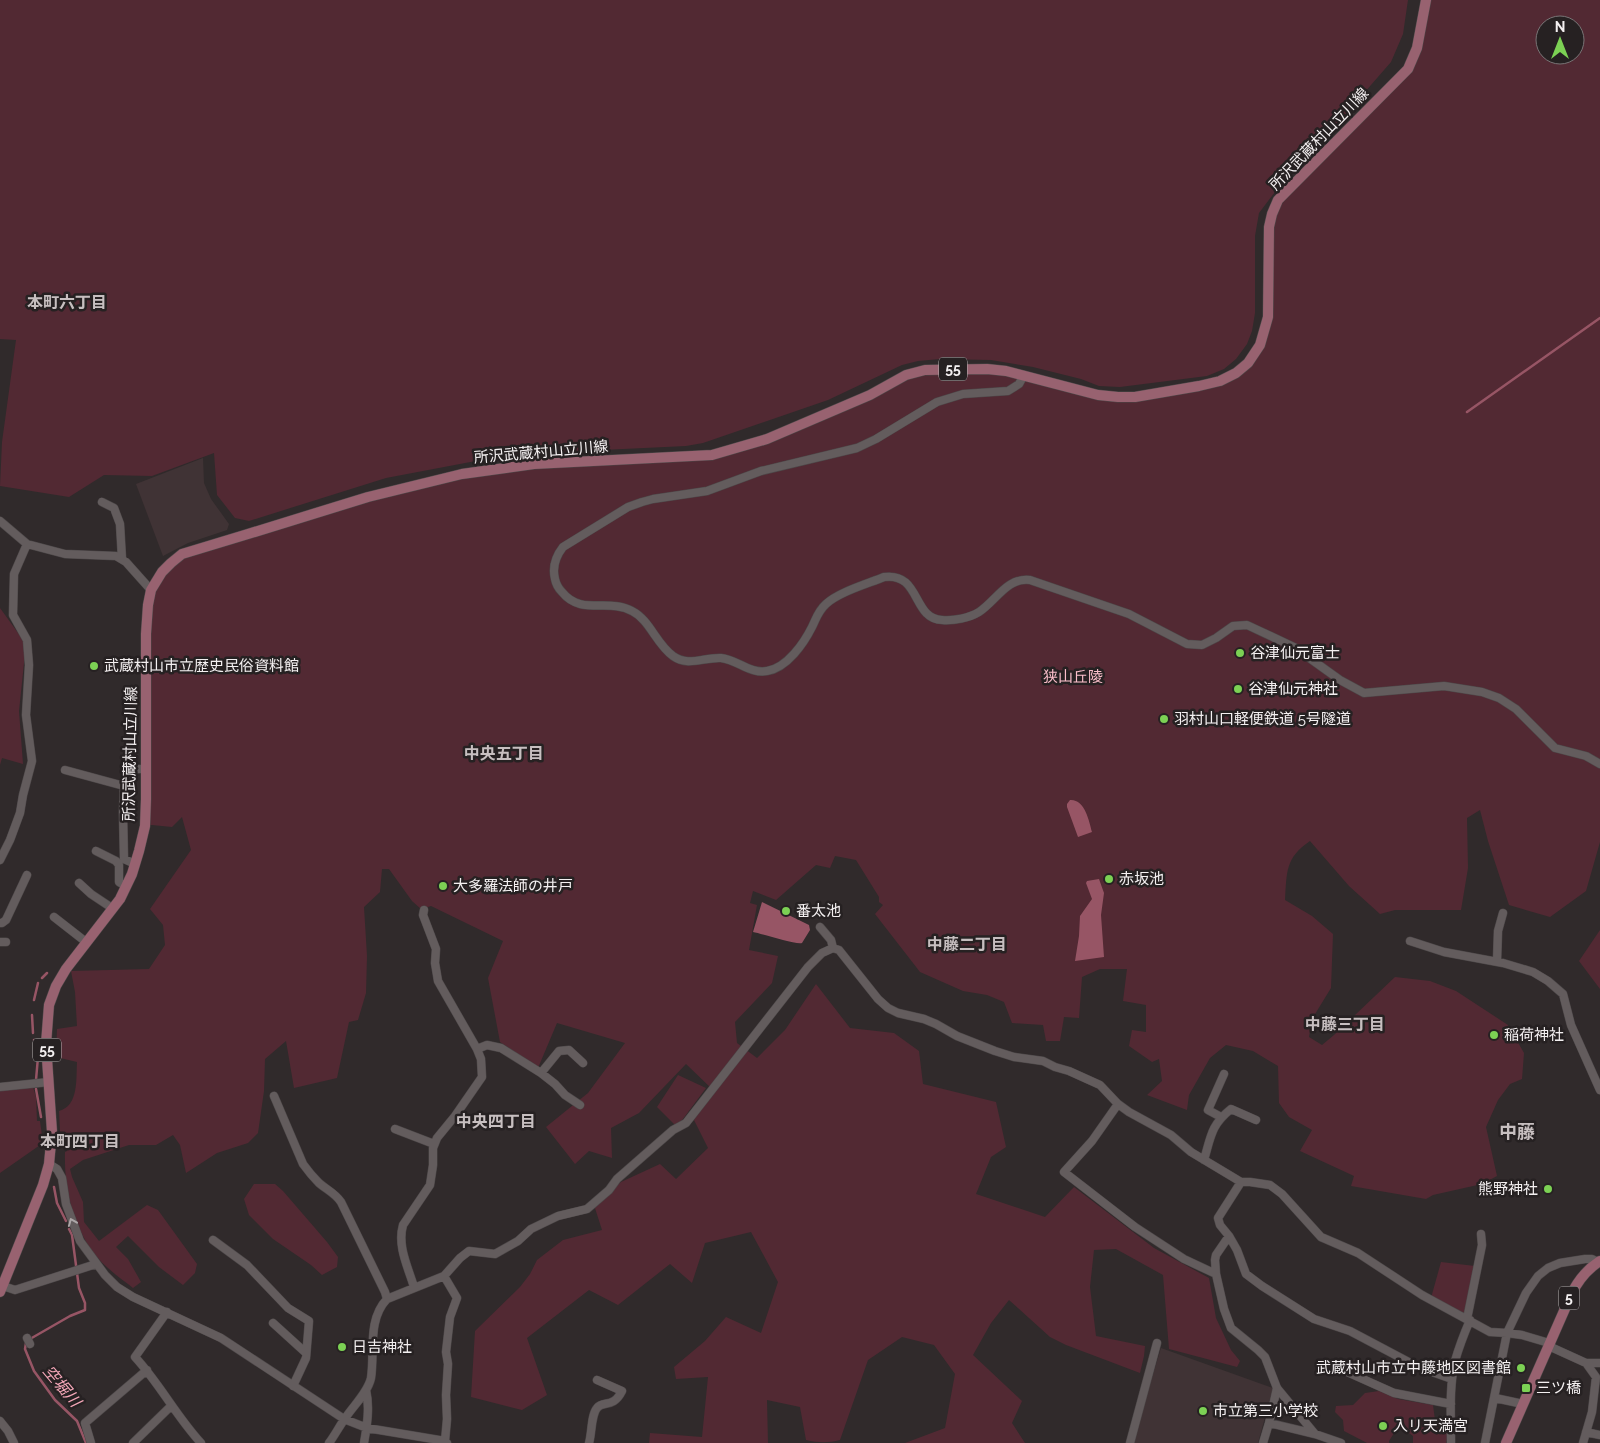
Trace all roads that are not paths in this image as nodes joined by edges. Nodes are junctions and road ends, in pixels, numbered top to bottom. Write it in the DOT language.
graph roads {
  1 [pos="1426,0"];
  2 [pos="1024,375"];
  3 [pos="102,502"];
  4 [pos="0,522"];
  5 [pos="27,544"];
  6 [pos="122,559"];
  7 [pos="151,590"];
  8 [pos="1600,764"];
  9 [pos="146,769"];
  10 [pos="65,770"];
  11 [pos="124,786"];
  12 [pos="96,852"];
  13 [pos="0,860"];
  14 [pos="135,864"];
  15 [pos="27,875"];
  16 [pos="79,883"];
  17 [pos="126,886"];
  18 [pos="112,908"];
  19 [pos="424,910"];
  20 [pos="1503,913"];
  21 [pos="54,917"];
  22 [pos="0,923"];
  23 [pos="820,926"];
  24 [pos="1410,941"];
  25 [pos="86,942"];
  26 [pos="833,948"];
  27 [pos="1496,961"];
  28 [pos="477,1049"];
  29 [pos="583,1063"];
  30 [pos="541,1073"];
  31 [pos="1224,1074"];
  32 [pos="49,1082"];
  33 [pos="0,1087"];
  34 [pos="1600,1090"];
  35 [pos="274,1096"];
  36 [pos="1118,1104"];
  37 [pos="580,1105"];
  38 [pos="1221,1117"];
  39 [pos="1256,1120"];
  40 [pos="395,1129"];
  41 [pos="434,1144"];
  42 [pos="1204,1160"];
  43 [pos="49,1164"];
  44 [pos="1241,1182"];
  45 [pos="1481,1234"];
  46 [pos="1229,1236"];
  47 [pos="213,1240"];
  48 [pos="1599,1261"];
  49 [pos="96,1264"];
  50 [pos="1216,1274"];
  51 [pos="444,1276"];
  52 [pos="414,1287"];
  53 [pos="1,1288"];
  54 [pos="387,1299"];
  55 [pos="167,1312"];
  56 [pos="1468,1320"];
  57 [pos="273,1323"];
  58 [pos="1507,1332"];
  59 [pos="1157,1343"];
  60 [pos="1549,1343"];
  61 [pos="306,1353"];
  62 [pos="1586,1363"];
  63 [pos="1600,1363"];
  64 [pos="1336,1368"];
  65 [pos="147,1370"];
  66 [pos="1452,1379"];
  67 [pos="597,1380"];
  68 [pos="293,1386"];
  69 [pos="1277,1388"];
  70 [pos="366,1390"];
  71 [pos="1494,1398"];
  72 [pos="1451,1404"];
  73 [pos="1523,1404"];
  74 [pos="171,1406"];
  75 [pos="1596,1412"];
  76 [pos="344,1419"];
  77 [pos="0,1421"];
  78 [pos="1269,1423"];
  79 [pos="367,1428"];
  80 [pos="1586,1432"];
  81 [pos="1315,1434"];
  82 [pos="1600,1435"];
  83 [pos="446,1442"];
  84 [pos="14,1443"];
  85 [pos="92,1443"];
  86 [pos="133,1443"];
  87 [pos="201,1443"];
  88 [pos="329,1443"];
  89 [pos="364,1443"];
  90 [pos="589,1443"];
  91 [pos="1130,1443"];
  92 [pos="1263,1443"];
  93 [pos="1341,1443"];
  94 [pos="1451,1443"];
  95 [pos="1485,1443"];
  96 [pos="1506,1443"];
  97 [pos="1582,1443"];
  1 -- 2 [label="main road, 所沢武蔵村山立川線 / 55"];
  2 -- 7 [label="main road, 所沢武蔵村山立川線 / 55"];
  2 -- 8 [label="street"];
  3 -- 6 [label="street"];
  4 -- 5 [label="street"];
  5 -- 6 [label="street"];
  5 -- 13 [label="street"];
  6 -- 7 [label="street"];
  7 -- 9 [label="main road, 所沢武蔵村山立川線 / 55"];
  9 -- 11 [label="street"];
  9 -- 14 [label="main road, 所沢武蔵村山立川線 / 55"];
  10 -- 11 [label="street"];
  11 -- 14 [label="street"];
  12 -- 17 [label="street"];
  14 -- 17 [label="main road, 所沢武蔵村山立川線 / 55"];
  15 -- 22 [label="street"];
  16 -- 18 [label="street"];
  17 -- 18 [label="main road, 所沢武蔵村山立川線 / 55"];
  18 -- 25 [label="main road, 所沢武蔵村山立川線 / 55"];
  19 -- 28 [label="street"];
  20 -- 27 [label="street"];
  21 -- 25 [label="street"];
  23 -- 26 [label="street"];
  24 -- 27 [label="street"];
  25 -- 32 [label="main road, 所沢武蔵村山立川線 / 55"];
  26 -- 36 [label="street"];
  26 -- 51 [label="street"];
  27 -- 34 [label="street"];
  28 -- 30 [label="street"];
  28 -- 41 [label="street"];
  29 -- 30 [label="street"];
  30 -- 37 [label="street"];
  31 -- 38 [label="street"];
  32 -- 33 [label="street"];
  32 -- 43 [label="main road, 所沢武蔵村山立川線 / 55"];
  35 -- 54 [label="street"];
  36 -- 42 [label="street"];
  36 -- 50 [label="street"];
  38 -- 39 [label="street"];
  38 -- 42 [label="street"];
  40 -- 41 [label="street"];
  41 -- 52 [label="street"];
  42 -- 44 [label="street"];
  49 -- 43 [label="street, one-way"];
  43 -- 53 [label="main road, 所沢武蔵村山立川線 / 55"];
  44 -- 46 [label="street"];
  44 -- 56 [label="street"];
  45 -- 56 [label="street"];
  46 -- 50 [label="street"];
  46 -- 66 [label="street"];
  47 -- 61 [label="street"];
  48 -- 58 [label="street"];
  48 -- 60 [label="main road, 5"];
  49 -- 53 [label="street"];
  49 -- 55 [label="street"];
  50 -- 69 [label="street"];
  51 -- 52 [label="street"];
  51 -- 83 [label="street"];
  52 -- 54 [label="street"];
  54 -- 70 [label="street"];
  55 -- 65 [label="street"];
  55 -- 68 [label="street"];
  56 -- 58 [label="street"];
  56 -- 66 [label="street"];
  57 -- 61 [label="street"];
  58 -- 60 [label="street"];
  58 -- 71 [label="street"];
  59 -- 91 [label="street"];
  60 -- 62 [label="street"];
  60 -- 73 [label="main road, 5"];
  61 -- 68 [label="street"];
  62 -- 63 [label="street"];
  62 -- 75 [label="street"];
  64 -- 72 [label="street"];
  65 -- 74 [label="street"];
  65 -- 85 [label="street"];
  66 -- 72 [label="street"];
  67 -- 90 [label="street"];
  68 -- 76 [label="street"];
  69 -- 78 [label="street"];
  69 -- 81 [label="street"];
  70 -- 76 [label="street"];
  70 -- 79 [label="street"];
  71 -- 73 [label="street"];
  71 -- 95 [label="street"];
  72 -- 94 [label="street"];
  73 -- 96 [label="main road, 5"];
  74 -- 86 [label="street"];
  74 -- 87 [label="street"];
  75 -- 80 [label="street"];
  76 -- 79 [label="street"];
  76 -- 88 [label="street"];
  77 -- 84 [label="street"];
  78 -- 81 [label="street"];
  78 -- 92 [label="street"];
  79 -- 83 [label="street"];
  79 -- 89 [label="street"];
  80 -- 82 [label="street"];
  80 -- 97 [label="street"];
  81 -- 93 [label="street"];
}
